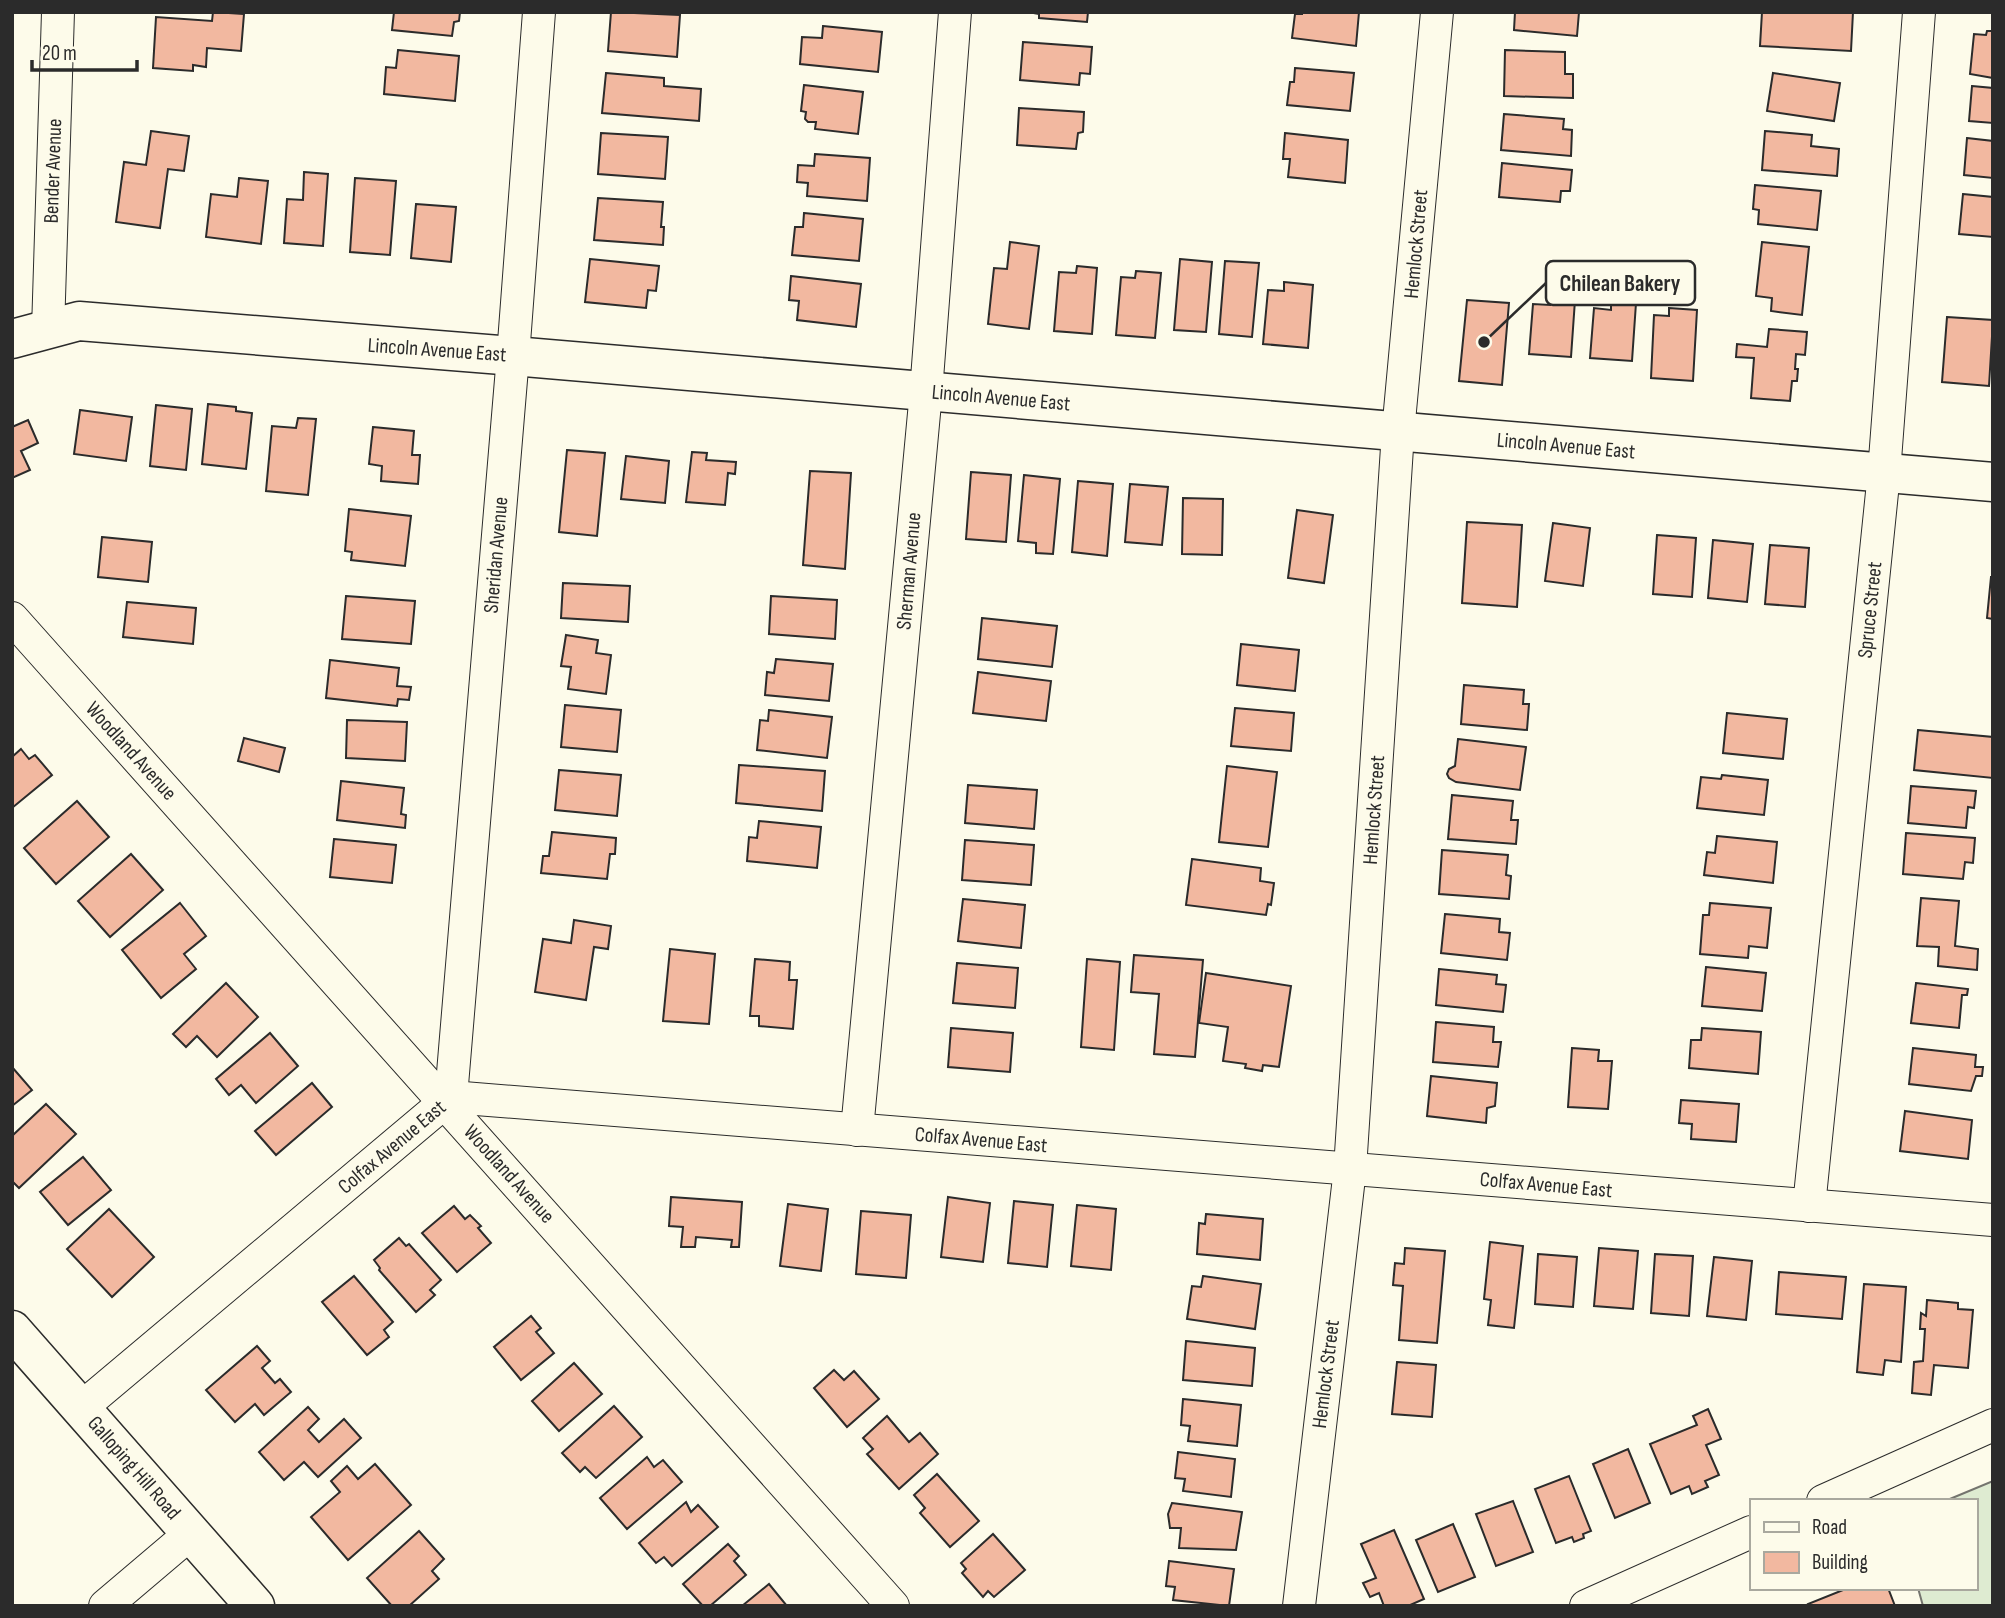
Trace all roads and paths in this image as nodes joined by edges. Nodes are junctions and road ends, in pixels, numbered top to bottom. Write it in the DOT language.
graph roads {
  1 [pos="58,12"];
  2 [pos="539,12"];
  3 [pos="955,12"];
  4 [pos="1437,12"];
  5 [pos="1919,12"];
  6 [pos="30,334"];
  7 [pos="513,356"];
  8 [pos="926,392"];
  9 [pos="1398,432"];
  10 [pos="1884,473"];
  11 [pos="1993,482"];
  12 [pos="12,618"];
  13 [pos="448,1100"];
  14 [pos="857,1130"];
  15 [pos="1350,1169"];
  16 [pos="1809,1206"];
  17 [pos="1993,1220"];
  18 [pos="12,1330"];
  19 [pos="81,1408"];
  20 [pos="1993,1425"];
  21 [pos="1827,1499"];
  22 [pos="1750,1532"];
  23 [pos="191,1533"];
  24 [pos="105,1606"];
  25 [pos="255,1606"];
  26 [pos="893,1606"];
  27 [pos="1299,1606"];
  28 [pos="1586,1606"];
  1 -- 6 [label="street, Bender Avenue"];
  2 -- 7 [label="street, Sheridan Avenue"];
  3 -- 8 [label="street, Sherman Avenue"];
  4 -- 9 [label="street, Hemlock Street"];
  5 -- 10 [label="street, Spruce Street"];
  6 -- 7 [label="street, Lincoln Avenue East"];
  7 -- 8 [label="street, Lincoln Avenue East"];
  7 -- 13 [label="street, Sheridan Avenue"];
  8 -- 9 [label="street, Lincoln Avenue East"];
  8 -- 14 [label="street, Sherman Avenue"];
  9 -- 10 [label="street, Lincoln Avenue East"];
  9 -- 15 [label="street, Hemlock Street"];
  10 -- 11 [label="street, Lincoln Avenue East"];
  10 -- 16 [label="street, Spruce Street"];
  12 -- 13 [label="street, Woodland Avenue"];
  13 -- 14 [label="street, Colfax Avenue East"];
  13 -- 19 [label="street, Colfax Avenue East"];
  13 -- 26 [label="street, Woodland Avenue"];
  14 -- 15 [label="street, Colfax Avenue East"];
  15 -- 16 [label="street, Colfax Avenue East"];
  15 -- 27 [label="street, Hemlock Street"];
  16 -- 17 [label="street, Colfax Avenue East"];
  18 -- 19 [label="street, Galloping Hill Road"];
  19 -- 23 [label="street, Galloping Hill Road"];
  20 -- 21 [label="street"];
  22 -- 28 [label="street"];
  23 -- 24 [label="street"];
  23 -- 25 [label="street, Galloping Hill Road"];
}
